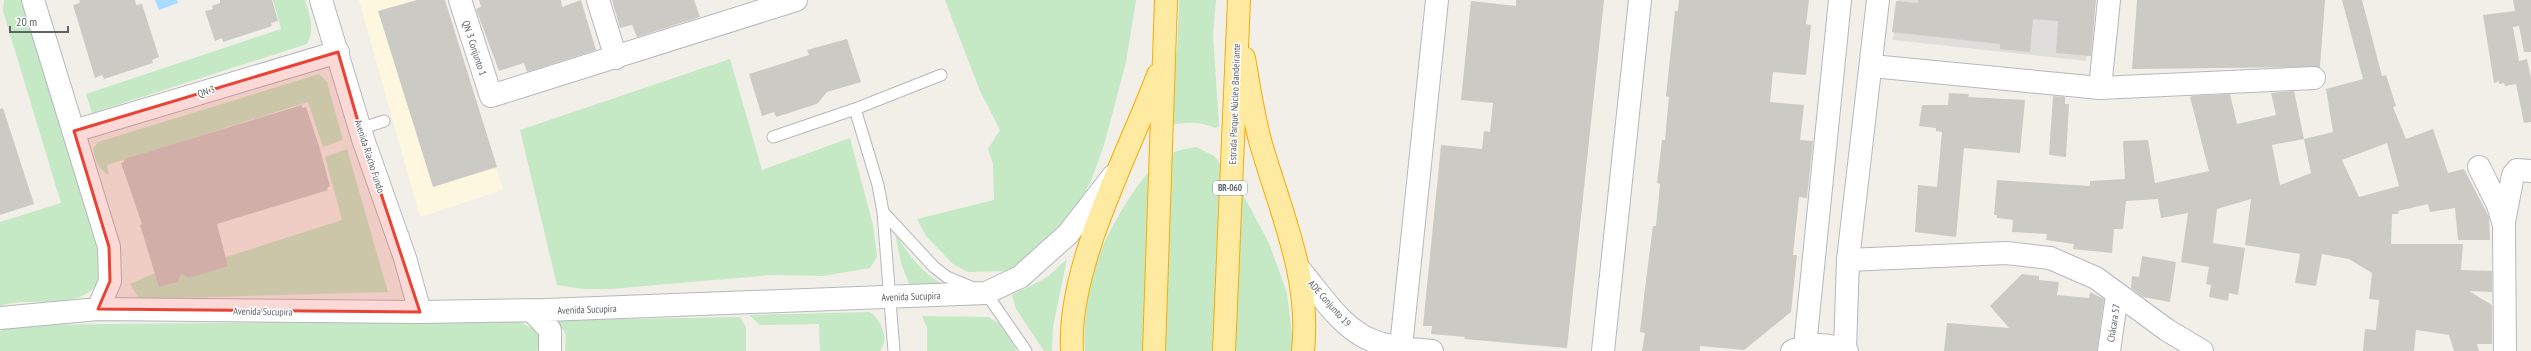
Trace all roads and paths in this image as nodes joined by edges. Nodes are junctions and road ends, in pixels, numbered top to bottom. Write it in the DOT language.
graph roads {
  1 [pos="33,0"];
  2 [pos="321,0"];
  3 [pos="460,0"];
  4 [pos="598,0"];
  5 [pos="796,0"];
  6 [pos="1166,0"];
  7 [pos="1239,0"];
  8 [pos="1437,0"];
  9 [pos="1640,0"];
  10 [pos="1840,0"];
  11 [pos="1878,0"];
  12 [pos="2109,0"];
  13 [pos="739,8"];
  14 [pos="1237,25"];
  15 [pos="338,52"];
  16 [pos="1164,57"];
  17 [pos="616,58"];
  18 [pos="1872,66"];
  19 [pos="941,75"];
  20 [pos="2314,78"];
  21 [pos="2100,88"];
  22 [pos="855,109"];
  23 [pos="384,121"];
  24 [pos="360,129"];
  25 [pos="74,131"];
  26 [pos="773,137"];
  27 [pos="1121,166"];
  28 [pos="2479,167"];
  29 [pos="2531,171"];
  30 [pos="883,212"];
  31 [pos="2504,225"];
  32 [pos="1848,260"];
  33 [pos="1299,269"];
  34 [pos="986,293"];
  35 [pos="2117,295"];
  36 [pos="890,296"];
  37 [pos="98,309"];
  38 [pos="532,311"];
  39 [pos="420,312"];
  40 [pos="0,318"];
  41 [pos="1798,348"];
  42 [pos="1401,349"];
  43 [pos="550,351"];
  44 [pos="894,351"];
  45 [pos="1026,351"];
  46 [pos="1072,351"];
  47 [pos="1154,351"];
  48 [pos="1224,351"];
  49 [pos="1303,351"];
  50 [pos="1432,351"];
  51 [pos="1603,351"];
  52 [pos="1846,351"];
  53 [pos="2109,351"];
  54 [pos="2202,351"];
  55 [pos="2506,351"];
  1 -- 25 [label="street"];
  2 -- 15 [label="street, Avenida Riacho Fundo"];
  3 -- 17 [label="street, QN 3 Conjunto 1"];
  4 -- 17 [label="street"];
  5 -- 13 [label="street"];
  6 -- 16 [label="highway"];
  7 -- 14 [label="highway, Estrada Parque Núcleo Bandeirante / BR-060"];
  8 -- 42 [label="street"];
  9 -- 51 [label="street"];
  10 -- 41 [label="street"];
  11 -- 18 [label="street"];
  12 -- 21 [label="street"];
  13 -- 17 [label="street"];
  14 -- 33 [label="highway"];
  14 -- 48 [label="highway, Estrada Parque Núcleo Bandeirante / BR-060"];
  15 -- 24 [label="street, Avenida Riacho Fundo"];
  15 -- 25 [label="street, QN 3"];
  16 -- 27 [label="highway"];
  16 -- 47 [label="highway"];
  18 -- 21 [label="street"];
  18 -- 32 [label="street"];
  19 -- 22 [label="lane"];
  20 -- 21 [label="street"];
  22 -- 26 [label="lane"];
  22 -- 30 [label="lane"];
  23 -- 24 [label="lane"];
  24 -- 39 [label="street, Avenida Riacho Fundo"];
  25 -- 37 [label="street"];
  27 -- 34 [label="street, Avenida Sucupira"];
  27 -- 46 [label="highway"];
  28 -- 31 [label="street"];
  29 -- 31 [label="street"];
  30 -- 34 [label="lane"];
  30 -- 36 [label="lane"];
  31 -- 55 [label="street"];
  32 -- 35 [label="street"];
  32 -- 52 [label="street"];
  33 -- 42 [label="street, ADE Conjunto 19"];
  33 -- 49 [label="highway"];
  34 -- 36 [label="street, Avenida Sucupira"];
  34 -- 45 [label="lane"];
  35 -- 53 [label="street, Chácara 57"];
  35 -- 54 [label="street"];
  36 -- 38 [label="street, Avenida Sucupira"];
  36 -- 44 [label="lane"];
  37 -- 39 [label="street, Avenida Sucupira"];
  37 -- 40 [label="street, Avenida Sucupira"];
  38 -- 39 [label="street, Avenida Sucupira"];
  38 -- 43 [label="street"];
  41 -- 52 [label="street"];
  42 -- 50 [label="street, ADE Conjunto 19"];
}
